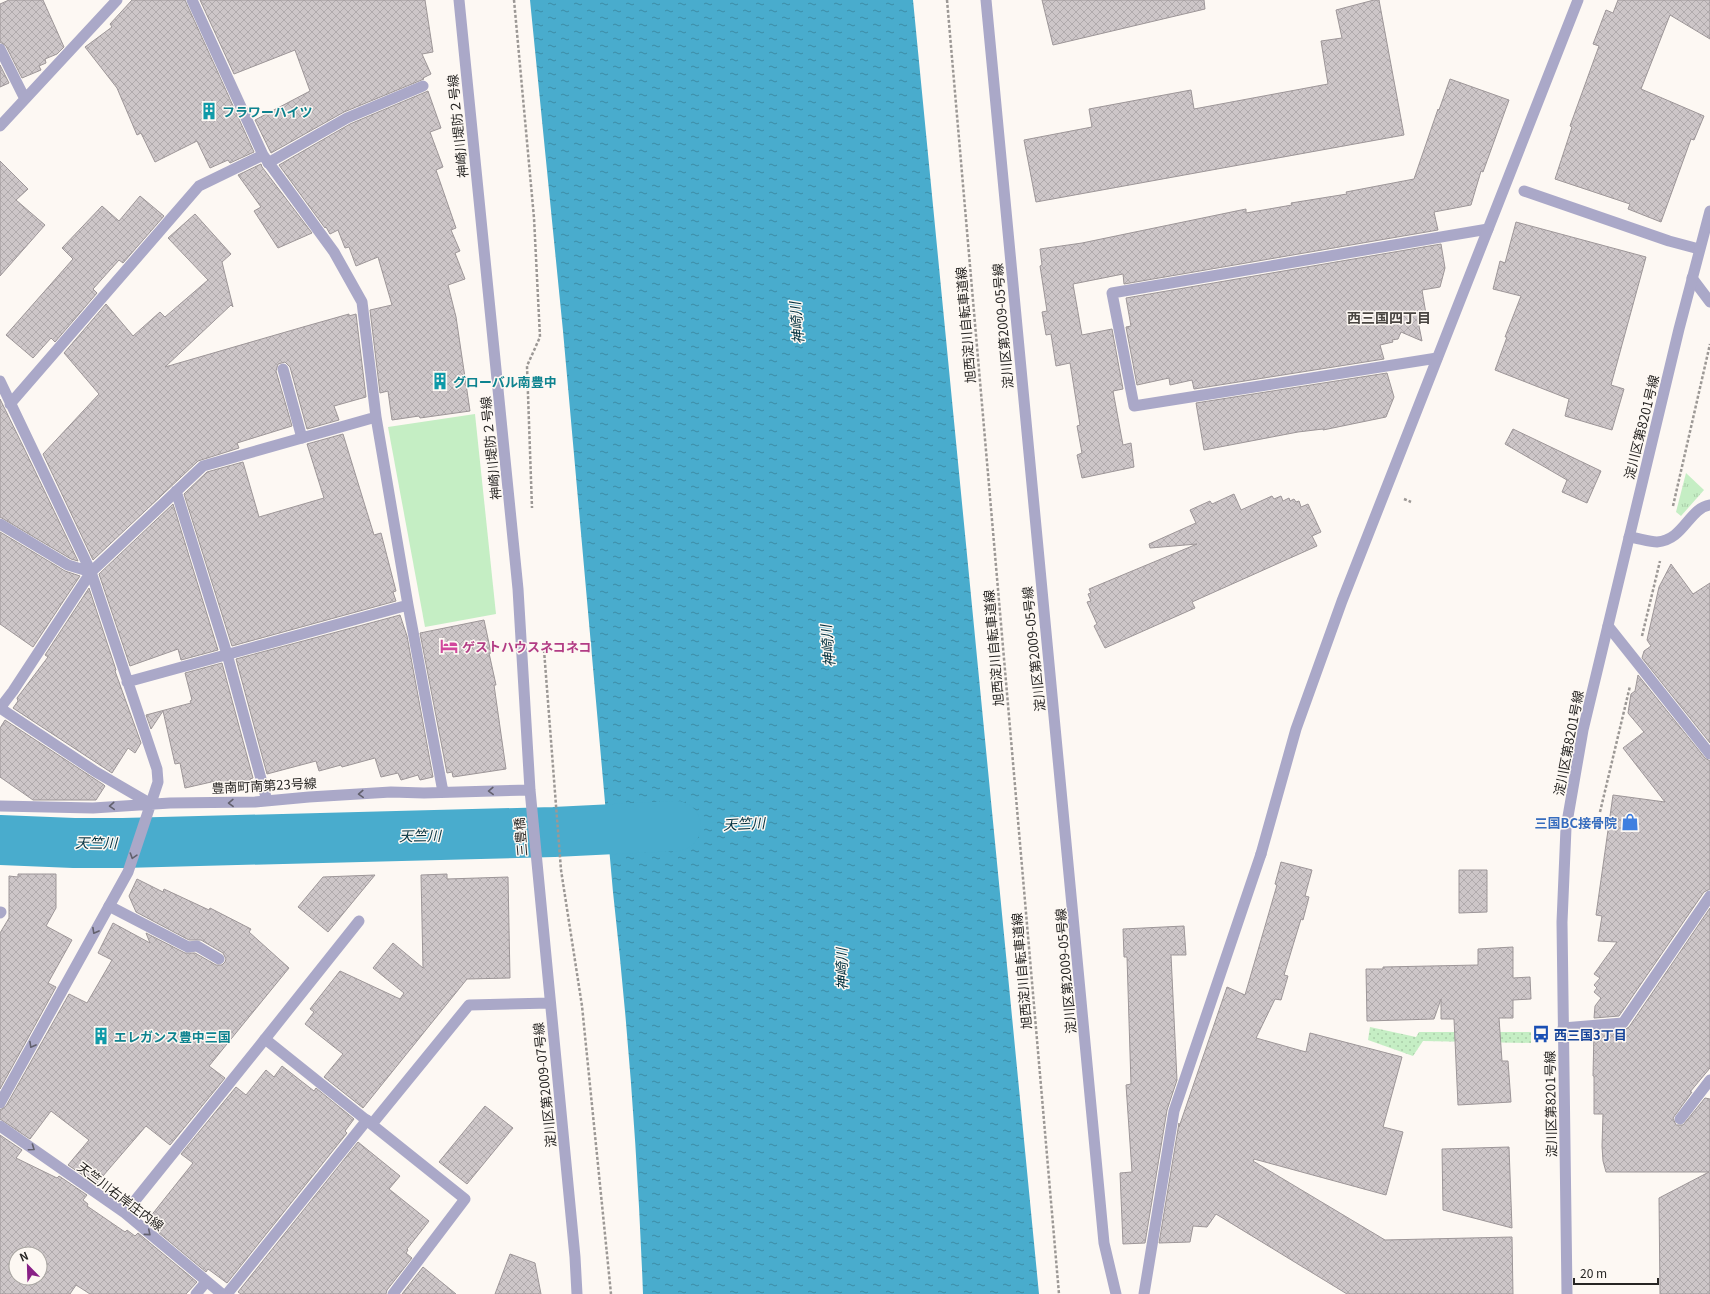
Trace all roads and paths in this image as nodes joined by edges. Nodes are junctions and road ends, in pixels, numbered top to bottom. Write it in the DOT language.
graph roads {
  1 [pos="116,0"];
  2 [pos="192,0"];
  3 [pos="459,0"];
  4 [pos="514,0"];
  5 [pos="947,0"];
  6 [pos="986,0"];
  7 [pos="1578,0"];
  8 [pos="0,49"];
  9 [pos="423,86"];
  10 [pos="25,99"];
  11 [pos="0,126"];
  12 [pos="266,159"];
  13 [pos="1524,191"];
  14 [pos="1710,211"];
  15 [pos="1488,229"];
  16 [pos="1699,249"];
  17 [pos="1692,278"];
  18 [pos="1710,302"];
  19 [pos="1710,344"];
  20 [pos="1437,358"];
  21 [pos="283,369"];
  22 [pos="0,381"];
  23 [pos="10,404"];
  24 [pos="376,417"];
  25 [pos="302,438"];
  26 [pos="176,491"];
  27 [pos="1404,499"];
  28 [pos="1411,502"];
  29 [pos="1710,505"];
  30 [pos="533,515"];
  31 [pos="0,524"];
  32 [pos="1629,537"];
  33 [pos="1665,540"];
  34 [pos="91,572"];
  35 [pos="408,605"];
  36 [pos="1608,626"];
  37 [pos="543,642"];
  38 [pos="226,654"];
  39 [pos="1636,662"];
  40 [pos="127,682"];
  41 [pos="0,708"];
  42 [pos="1710,754"];
  43 [pos="444,792"];
  44 [pos="530,794"];
  45 [pos="267,801"];
  46 [pos="0,806"];
  47 [pos="149,808"];
  48 [pos="1600,812"];
  49 [pos="537,873"];
  50 [pos="1710,896"];
  51 [pos="108,906"];
  52 [pos="359,921"];
  53 [pos="219,959"];
  54 [pos="550,1003"];
  55 [pos="1563,1028"];
  56 [pos="265,1039"];
  57 [pos="1710,1080"];
  58 [pos="0,1103"];
  59 [pos="1680,1119"];
  60 [pos="369,1122"];
  61 [pos="0,1126"];
  62 [pos="125,1213"];
  63 [pos="206,1282"];
  64 [pos="196,1294"];
  65 [pos="222,1294"];
  66 [pos="227,1294"];
  67 [pos="393,1294"];
  68 [pos="577,1294"];
  69 [pos="611,1294"];
  70 [pos="1059,1294"];
  71 [pos="1116,1294"];
  72 [pos="1144,1294"];
  73 [pos="1568,1294"];
  1 -- 10 [label="street"];
  2 -- 12 [label="street"];
  3 -- 44 [label="street, 神崎川堤防２号線"];
  4 -- 30 [label="path"];
  5 -- 70 [label="path, 旭西淀川自転車道線"];
  6 -- 71 [label="street, 淀川区第2009-05号線"];
  7 -- 15 [label="street"];
  8 -- 10 [label="street"];
  9 -- 12 [label="street"];
  10 -- 11 [label="street"];
  12 -- 23 [label="street"];
  12 -- 24 [label="street"];
  13 -- 16 [label="street"];
  14 -- 16 [label="street, 淀川区第8201号線"];
  15 -- 20 [label="street"];
  15 -- 20 [label="street"];
  16 -- 17 [label="street, 淀川区第8201号線"];
  17 -- 18 [label="street"];
  17 -- 32 [label="street, 淀川区第8201号線"];
  19 -- 33 [label="path"];
  20 -- 72 [label="street"];
  21 -- 25 [label="street"];
  22 -- 23 [label="street"];
  23 -- 34 [label="street"];
  24 -- 25 [label="street"];
  24 -- 35 [label="street"];
  25 -- 26 [label="street"];
  26 -- 34 [label="street"];
  26 -- 38 [label="street"];
  27 -- 28 [label="path"];
  29 -- 33 [label="street"];
  31 -- 34 [label="street"];
  32 -- 33 [label="street"];
  32 -- 36 [label="street, 淀川区第8201号線"];
  33 -- 39 [label="path"];
  34 -- 40 [label="street"];
  34 -- 41 [label="street"];
  35 -- 38 [label="street"];
  35 -- 43 [label="street"];
  36 -- 39 [label="street"];
  36 -- 55 [label="street, 淀川区第8201号線"];
  37 -- 69 [label="path"];
  38 -- 40 [label="street"];
  38 -- 45 [label="street"];
  39 -- 42 [label="street"];
  39 -- 48 [label="path"];
  40 -- 47 [label="street"];
  41 -- 47 [label="street"];
  44 -- 43 [label="street, 豊南町南第23号線, one-way"];
  43 -- 45 [label="street, 豊南町南第23号線, one-way"];
  44 -- 49 [label="street, 三豊橋"];
  45 -- 47 [label="street, 豊南町南第23号線, one-way"];
  47 -- 46 [label="street, 豊南町南第23号線, one-way"];
  47 -- 51 [label="street, one-way"];
  49 -- 54 [label="street, 淀川区第2009-07号線"];
  50 -- 55 [label="street"];
  51 -- 53 [label="street"];
  51 -- 58 [label="street, one-way"];
  52 -- 56 [label="street"];
  54 -- 60 [label="street"];
  54 -- 68 [label="street, 淀川区第2009-07号線"];
  55 -- 73 [label="street, 淀川区第8201号線"];
  56 -- 60 [label="street"];
  56 -- 62 [label="street"];
  57 -- 59 [label="street"];
  60 -- 66 [label="street"];
  60 -- 67 [label="street"];
  61 -- 62 [label="street, 天竺川右岸庄内線, one-way"];
  62 -- 63 [label="street, 天竺川右岸庄内線, one-way"];
  63 -- 64 [label="street"];
  63 -- 65 [label="street, 天竺川右岸庄内線"];
}
